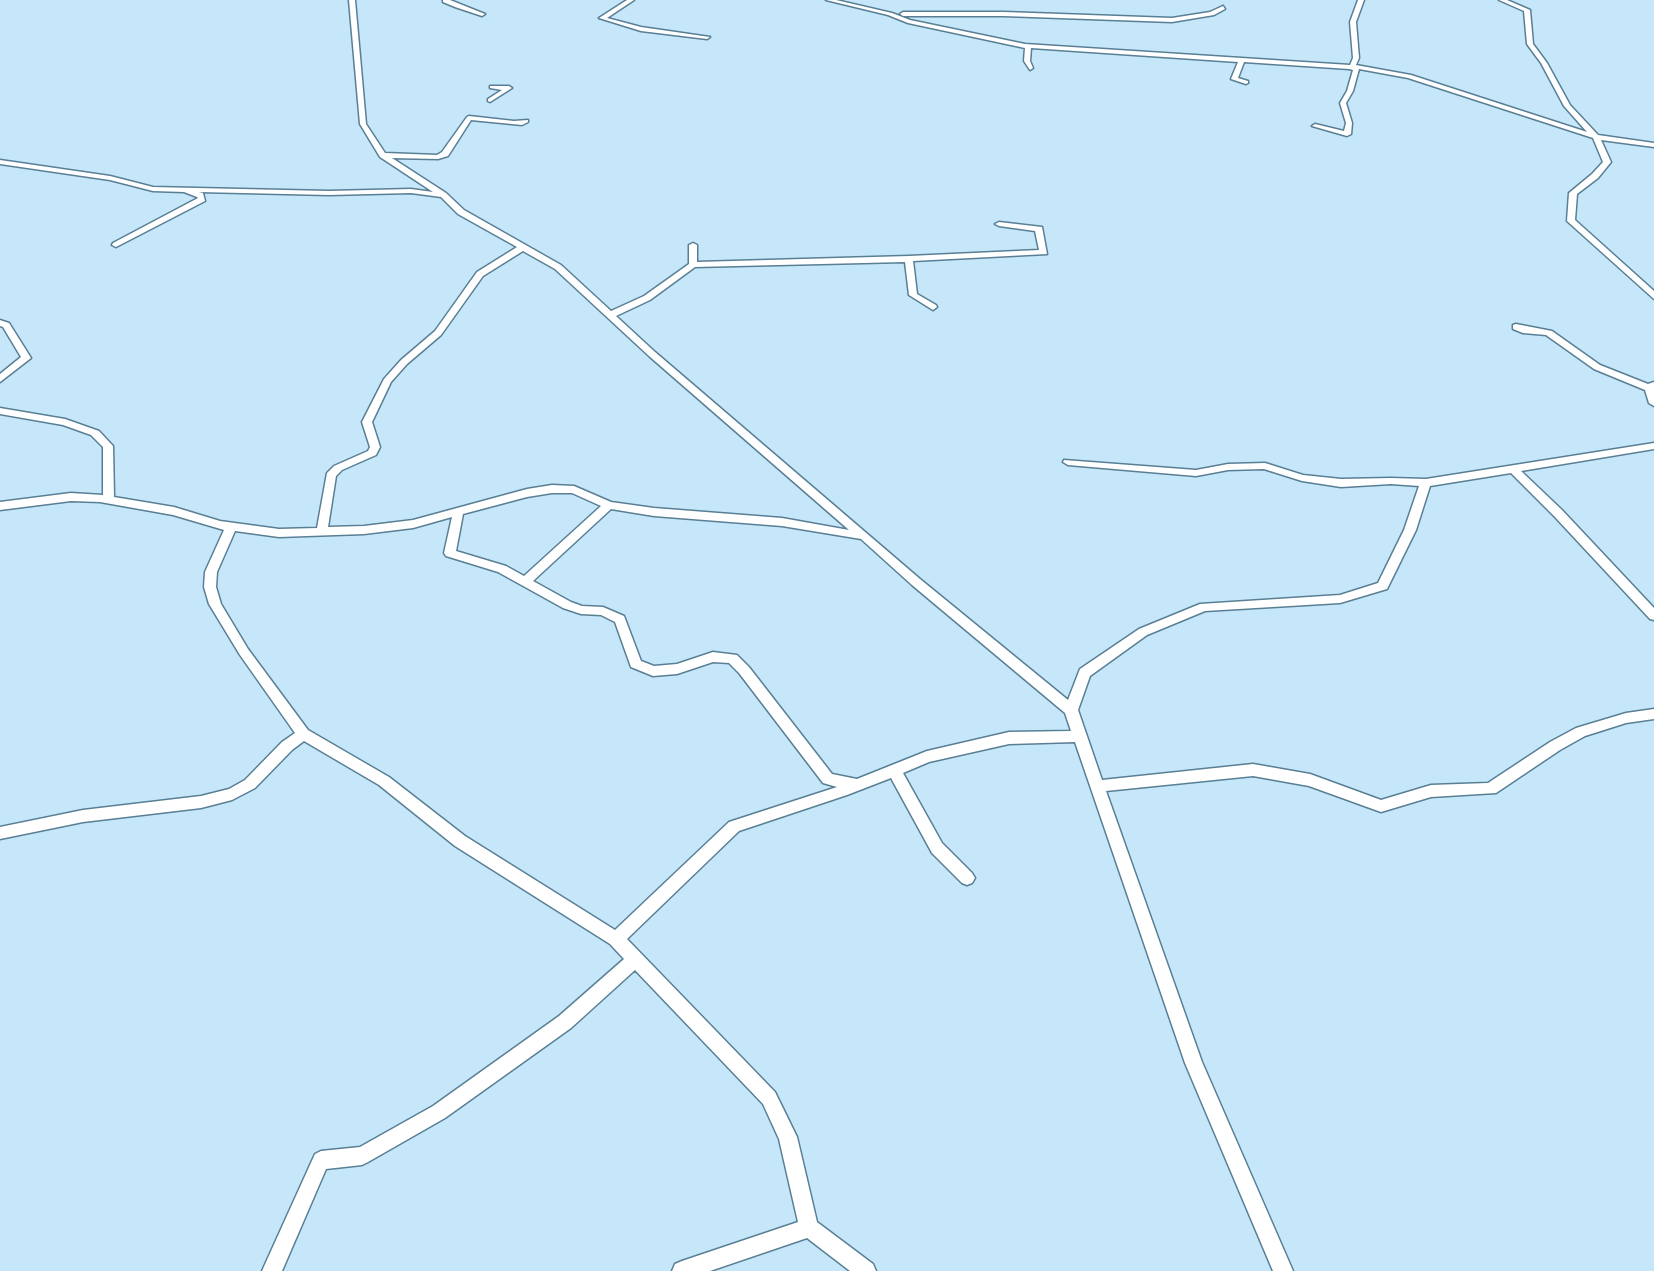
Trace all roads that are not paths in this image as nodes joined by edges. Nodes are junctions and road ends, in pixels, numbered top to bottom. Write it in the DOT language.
graph roads {
  1 [pos="352,0"];
  2 [pos="447,0"];
  3 [pos="631,0"];
  4 [pos="829,0"];
  5 [pos="1361,0"];
  6 [pos="1502,0"];
  7 [pos="845,2"];
  8 [pos="1223,8"];
  9 [pos="482,14"];
  10 [pos="890,14"];
  11 [pos="707,37"];
  12 [pos="1028,46"];
  13 [pos="1242,60"];
  14 [pos="1030,68"];
  15 [pos="1354,68"];
  16 [pos="1246,82"];
  17 [pos="492,87"];
  18 [pos="490,100"];
  19 [pos="522,123"];
  20 [pos="1315,126"];
  21 [pos="1596,136"];
  22 [pos="1654,146"];
  23 [pos="383,155"];
  24 [pos="0,162"];
  25 [pos="153,189"];
  26 [pos="443,195"];
  27 [pos="999,224"];
  28 [pos="116,245"];
  29 [pos="693,245"];
  30 [pos="523,246"];
  31 [pos="908,259"];
  32 [pos="693,265"];
  33 [pos="1654,296"];
  34 [pos="933,307"];
  35 [pos="610,315"];
  36 [pos="0,323"];
  37 [pos="1516,326"];
  38 [pos="0,379"];
  39 [pos="1652,386"];
  40 [pos="1654,403"];
  41 [pos="0,411"];
  42 [pos="1654,446"];
  43 [pos="1068,462"];
  44 [pos="1512,468"];
  45 [pos="1426,483"];
  46 [pos="108,500"];
  47 [pos="608,505"];
  48 [pos="0,506"];
  49 [pos="458,512"];
  50 [pos="231,527"];
  51 [pos="322,531"];
  52 [pos="865,536"];
  53 [pos="525,582"];
  54 [pos="1654,616"];
  55 [pos="1071,710"];
  56 [pos="1654,714"];
  57 [pos="303,734"];
  58 [pos="1080,736"];
  59 [pos="894,770"];
  60 [pos="858,785"];
  61 [pos="1097,786"];
  62 [pos="0,833"];
  63 [pos="967,878"];
  64 [pos="616,939"];
  65 [pos="635,960"];
  66 [pos="809,1228"];
  67 [pos="272,1271"];
  68 [pos="682,1271"];
  69 [pos="866,1271"];
  70 [pos="1283,1271"];
  1 -- 23 [label="street"];
  2 -- 9 [label="street"];
  3 -- 11 [label="street"];
  4 -- 7 [label="street"];
  5 -- 15 [label="street"];
  6 -- 21 [label="street"];
  7 -- 10 [label="street"];
  8 -- 10 [label="street"];
  10 -- 12 [label="street"];
  12 -- 13 [label="street"];
  12 -- 14 [label="street"];
  13 -- 15 [label="street"];
  13 -- 16 [label="street"];
  15 -- 20 [label="street"];
  15 -- 21 [label="street"];
  17 -- 18 [label="street"];
  19 -- 23 [label="street"];
  21 -- 22 [label="street"];
  21 -- 33 [label="street"];
  23 -- 26 [label="street"];
  24 -- 25 [label="street"];
  25 -- 26 [label="street"];
  25 -- 28 [label="street"];
  26 -- 30 [label="street"];
  27 -- 31 [label="street"];
  29 -- 32 [label="street"];
  30 -- 35 [label="street"];
  30 -- 51 [label="street"];
  31 -- 32 [label="street"];
  31 -- 34 [label="street"];
  32 -- 35 [label="street"];
  35 -- 52 [label="street"];
  36 -- 38 [label="street"];
  37 -- 39 [label="street"];
  39 -- 40 [label="street"];
  41 -- 46 [label="street"];
  42 -- 44 [label="street"];
  43 -- 45 [label="street"];
  44 -- 45 [label="street"];
  44 -- 54 [label="street"];
  45 -- 55 [label="street"];
  46 -- 48 [label="street"];
  46 -- 50 [label="street"];
  47 -- 49 [label="street"];
  47 -- 52 [label="street"];
  47 -- 53 [label="street"];
  49 -- 51 [label="street"];
  49 -- 53 [label="street"];
  50 -- 51 [label="street"];
  50 -- 57 [label="street"];
  52 -- 55 [label="street"];
  53 -- 60 [label="street"];
  55 -- 58 [label="street"];
  56 -- 61 [label="street"];
  57 -- 62 [label="street"];
  57 -- 64 [label="street"];
  58 -- 59 [label="street"];
  58 -- 61 [label="street"];
  59 -- 60 [label="street"];
  59 -- 63 [label="street"];
  60 -- 64 [label="street"];
  61 -- 70 [label="street"];
  64 -- 65 [label="street"];
  65 -- 66 [label="street"];
  65 -- 67 [label="street"];
  66 -- 68 [label="street"];
  66 -- 69 [label="street"];
}
